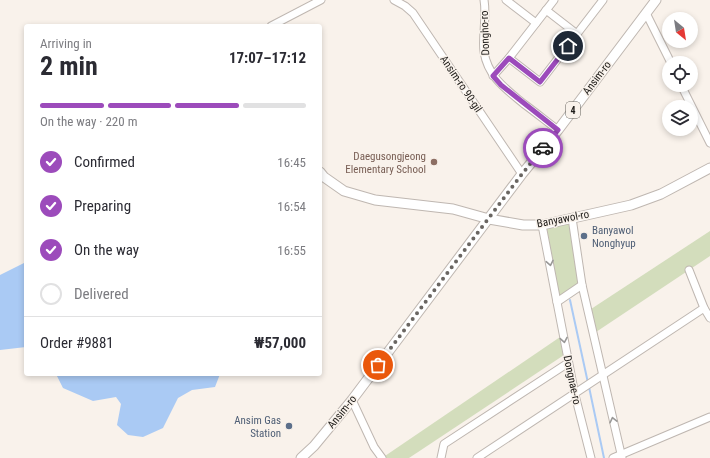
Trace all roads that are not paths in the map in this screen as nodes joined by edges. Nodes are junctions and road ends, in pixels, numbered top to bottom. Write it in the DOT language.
graph roads {
  1 [pos="321,0"];
  2 [pos="394,0"];
  3 [pos="484,0"];
  4 [pos="506,0"];
  5 [pos="554,0"];
  6 [pos="603,0"];
  7 [pos="656,0"];
  8 [pos="546,10"];
  9 [pos="646,13"];
  10 [pos="536,23"];
  11 [pos="275,24"];
  12 [pos="577,34"];
  13 [pos="668,56"];
  14 [pos="509,58"];
  15 [pos="493,76"];
  16 [pos="684,92"];
  17 [pos="558,130"];
  18 [pos="710,143"];
  19 [pos="710,168"];
  20 [pos="322,174"];
  21 [pos="522,174"];
  22 [pos="572,218"];
  23 [pos="489,219"];
  24 [pos="542,225"];
  25 [pos="689,270"];
  26 [pos="582,285"];
  27 [pos="557,302"];
  28 [pos="704,308"];
  29 [pos="710,318"];
  30 [pos="568,363"];
  31 [pos="603,376"];
  32 [pos="575,394"];
  33 [pos="352,400"];
  34 [pos="710,417"];
  35 [pos="621,456"];
  36 [pos="480,457"];
  37 [pos="301,458"];
  38 [pos="382,458"];
  39 [pos="441,458"];
  40 [pos="592,458"];
  41 [pos="613,458"];
  1 -- 11 [label="street"];
  2 -- 21 [label="street, Ansim-ro 90-gil"];
  3 -- 15 [label="street, Dongho-ro"];
  4 -- 10 [label="street"];
  5 -- 8 [label="street"];
  6 -- 12 [label="street"];
  7 -- 9 [label="main road, Ansim-ro / 4"];
  8 -- 10 [label="street"];
  8 -- 12 [label="street"];
  9 -- 13 [label="street"];
  9 -- 17 [label="main road, Ansim-ro / 4"];
  10 -- 14 [label="street"];
  12 -- 14 [label="street"];
  14 -- 15 [label="street"];
  15 -- 17 [label="street, Dongho-ro"];
  16 -- 18 [label="street"];
  17 -- 21 [label="main road, Ansim-ro / 4"];
  19 -- 22 [label="main road, Banyawol-ro"];
  20 -- 23 [label="main road, Banyawol-ro"];
  21 -- 23 [label="main road, Ansim-ro / 4"];
  22 -- 24 [label="main road, Banyawol-ro"];
  22 -- 26 [label="street"];
  23 -- 24 [label="main road, Banyawol-ro"];
  23 -- 33 [label="main road, Ansim-ro / 4"];
  24 -- 27 [label="street, Dongnae-ro, one-way"];
  25 -- 28 [label="street"];
  26 -- 27 [label="street"];
  26 -- 31 [label="street"];
  27 -- 30 [label="street, Dongnae-ro, one-way"];
  28 -- 29 [label="street"];
  28 -- 31 [label="street"];
  30 -- 32 [label="street, Dongnae-ro"];
  30 -- 39 [label="street"];
  31 -- 32 [label="street"];
  35 -- 31 [label="street, one-way"];
  32 -- 36 [label="street"];
  32 -- 40 [label="street, Dongnae-ro"];
  33 -- 37 [label="main road, Ansim-ro / 4"];
  33 -- 38 [label="street"];
  34 -- 35 [label="street"];
  35 -- 41 [label="street"];
}
